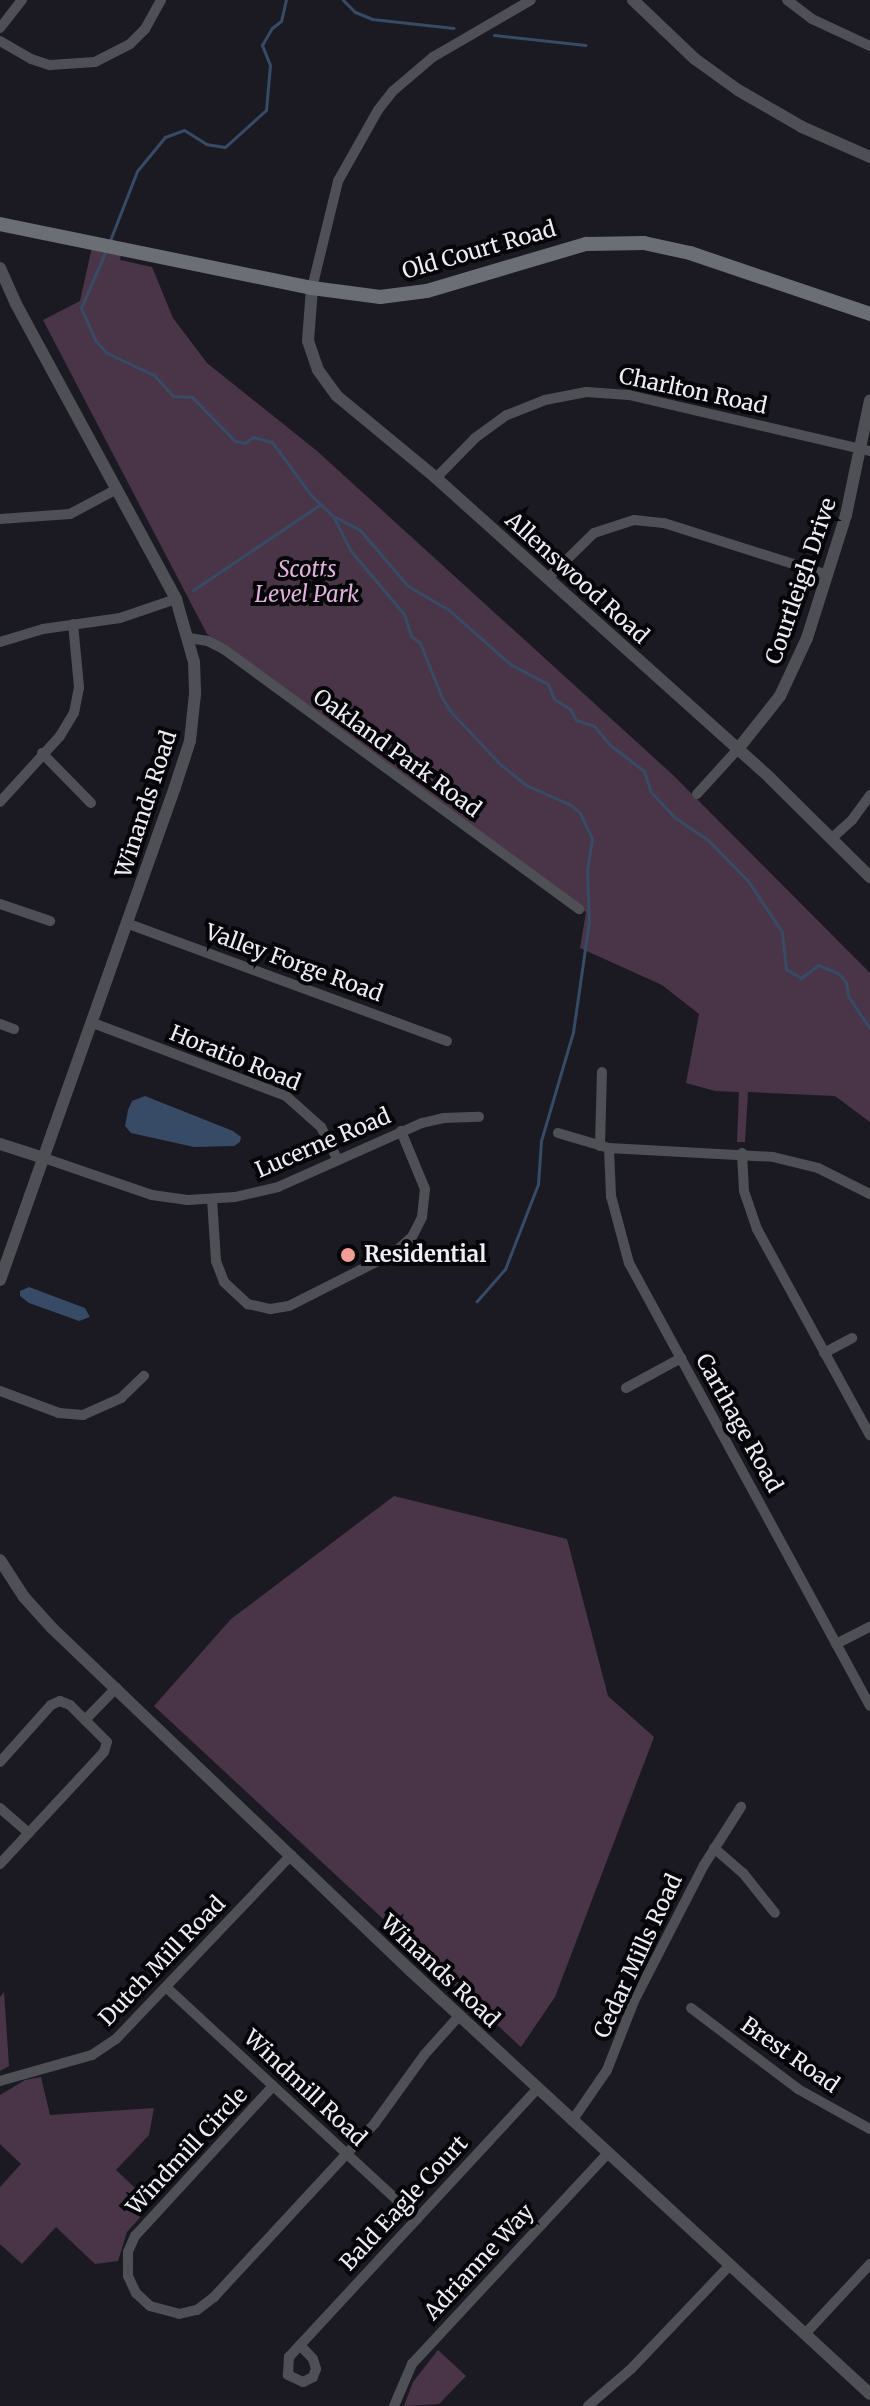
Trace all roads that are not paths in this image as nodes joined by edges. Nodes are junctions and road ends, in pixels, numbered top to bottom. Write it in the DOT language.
graph roads {
  1 [pos="22,0"];
  2 [pos="161,0"];
  3 [pos="531,0"];
  4 [pos="633,0"];
  5 [pos="794,2"];
  6 [pos="0,28"];
  7 [pos="0,41"];
  8 [pos="870,46"];
  9 [pos="870,157"];
  10 [pos="0,224"];
  11 [pos="0,268"];
  12 [pos="312,288"];
  13 [pos="870,314"];
  14 [pos="870,400"];
  15 [pos="865,450"];
  16 [pos="436,478"];
  17 [pos="117,489"];
  18 [pos="0,519"];
  19 [pos="828,575"];
  20 [pos="548,578"];
  21 [pos="176,599"];
  22 [pos="73,624"];
  23 [pos="189,638"];
  24 [pos="0,642"];
  25 [pos="738,749"];
  26 [pos="42,753"];
  27 [pos="697,794"];
  28 [pos="870,795"];
  29 [pos="0,802"];
  30 [pos="91,803"];
  31 [pos="832,838"];
  32 [pos="870,877"];
  33 [pos="0,904"];
  34 [pos="579,909"];
  35 [pos="50,921"];
  36 [pos="126,923"];
  37 [pos="93,1023"];
  38 [pos="0,1024"];
  39 [pos="14,1029"];
  40 [pos="447,1041"];
  41 [pos="602,1072"];
  42 [pos="479,1117"];
  43 [pos="401,1131"];
  44 [pos="558,1133"];
  45 [pos="0,1144"];
  46 [pos="605,1147"];
  47 [pos="742,1153"];
  48 [pos="44,1158"];
  49 [pos="338,1160"];
  50 [pos="870,1194"];
  51 [pos="212,1199"];
  52 [pos="0,1280"];
  53 [pos="852,1338"];
  54 [pos="824,1353"];
  55 [pos="681,1358"];
  56 [pos="144,1376"];
  57 [pos="626,1388"];
  58 [pos="0,1391"];
  59 [pos="870,1435"];
  60 [pos="0,1560"];
  61 [pos="870,1627"];
  62 [pos="836,1644"];
  63 [pos="116,1688"];
  64 [pos="870,1706"];
  65 [pos="85,1720"];
  66 [pos="0,1762"];
  67 [pos="741,1807"];
  68 [pos="0,1808"];
  69 [pos="29,1833"];
  70 [pos="714,1848"];
  71 [pos="291,1855"];
  72 [pos="0,1864"];
  73 [pos="775,1913"];
  74 [pos="166,1987"];
  75 [pos="691,2008"];
  76 [pos="459,2016"];
  77 [pos="0,2081"];
  78 [pos="273,2086"];
  79 [pos="537,2089"];
  80 [pos="572,2121"];
  81 [pos="870,2129"];
  82 [pos="346,2154"];
  83 [pos="607,2154"];
  84 [pos="417,2219"];
  85 [pos="870,2264"];
  86 [pos="729,2266"];
  87 [pos="805,2334"];
  88 [pos="300,2345"];
  89 [pos="870,2394"];
  90 [pos="394,2406"];
  91 [pos="588,2406"];
  1 -- 6 [label="street"];
  2 -- 7 [label="street"];
  3 -- 12 [label="street"];
  4 -- 9 [label="street"];
  5 -- 8 [label="street"];
  10 -- 12 [label="main road, Old Court Road"];
  11 -- 17 [label="street, Winands Road"];
  12 -- 13 [label="main road, Old Court Road"];
  12 -- 16 [label="street, Allenswood Road"];
  14 -- 15 [label="street, Courtleigh Drive"];
  15 -- 16 [label="street, Charlton Road"];
  15 -- 19 [label="street, Courtleigh Drive"];
  16 -- 20 [label="street, Allenswood Road"];
  17 -- 18 [label="street"];
  17 -- 21 [label="street, Winands Road"];
  19 -- 20 [label="street"];
  19 -- 25 [label="street, Courtleigh Drive"];
  20 -- 25 [label="street, Allenswood Road"];
  21 -- 22 [label="street"];
  21 -- 23 [label="street, Winands Road"];
  22 -- 24 [label="street"];
  22 -- 26 [label="street"];
  23 -- 34 [label="street, Oakland Park Road"];
  23 -- 36 [label="street, Winands Road"];
  25 -- 27 [label="street, Courtleigh Drive"];
  25 -- 31 [label="street, Allenswood Road"];
  26 -- 29 [label="street"];
  26 -- 30 [label="street"];
  28 -- 31 [label="street"];
  31 -- 32 [label="street, Allenswood Road"];
  33 -- 35 [label="street"];
  36 -- 37 [label="street, Winands Road"];
  36 -- 40 [label="street, Valley Forge Road"];
  37 -- 48 [label="street, Winands Road"];
  37 -- 49 [label="street, Horatio Road"];
  38 -- 39 [label="street"];
  41 -- 46 [label="street, Carthage Road"];
  42 -- 43 [label="street, Lucerne Road"];
  43 -- 49 [label="street, Lucerne Road"];
  43 -- 51 [label="street"];
  44 -- 46 [label="street"];
  45 -- 48 [label="street"];
  46 -- 47 [label="street"];
  46 -- 55 [label="street, Carthage Road"];
  47 -- 50 [label="street"];
  47 -- 54 [label="street"];
  48 -- 51 [label="street, Lucerne Road"];
  48 -- 52 [label="street, Winands Road"];
  49 -- 51 [label="street, Lucerne Road"];
  53 -- 54 [label="street"];
  54 -- 59 [label="street"];
  55 -- 57 [label="street"];
  55 -- 62 [label="street, Carthage Road"];
  56 -- 58 [label="street"];
  60 -- 63 [label="street, Winands Road"];
  61 -- 62 [label="street"];
  62 -- 64 [label="street, Carthage Road"];
  63 -- 65 [label="street"];
  63 -- 71 [label="street, Winands Road"];
  65 -- 66 [label="street"];
  65 -- 69 [label="street"];
  67 -- 70 [label="street, Cedar Mills Road"];
  68 -- 69 [label="street"];
  69 -- 72 [label="street"];
  70 -- 73 [label="street"];
  70 -- 80 [label="street, Cedar Mills Road"];
  71 -- 74 [label="street, Dutch Mill Road"];
  71 -- 76 [label="street, Winands Road"];
  74 -- 77 [label="street, Dutch Mill Road"];
  74 -- 78 [label="street, Windmill Road"];
  75 -- 81 [label="street, Brest Road"];
  76 -- 79 [label="street, Winands Road"];
  76 -- 82 [label="street, Windmill Circle"];
  78 -- 82 [label="street, Windmill Road"];
  78 -- 82 [label="street, Windmill Circle"];
  79 -- 80 [label="street, Winands Road"];
  79 -- 84 [label="street, Bald Eagle Court"];
  80 -- 83 [label="street, Winands Road"];
  82 -- 84 [label="street, Windmill Road"];
  83 -- 86 [label="street, Winands Road"];
  83 -- 90 [label="street, Adrianne Way"];
  84 -- 88 [label="street, Bald Eagle Court"];
  85 -- 87 [label="street"];
  86 -- 87 [label="street, Winands Road"];
  86 -- 91 [label="street"];
  87 -- 89 [label="street, Winands Road"];
}
